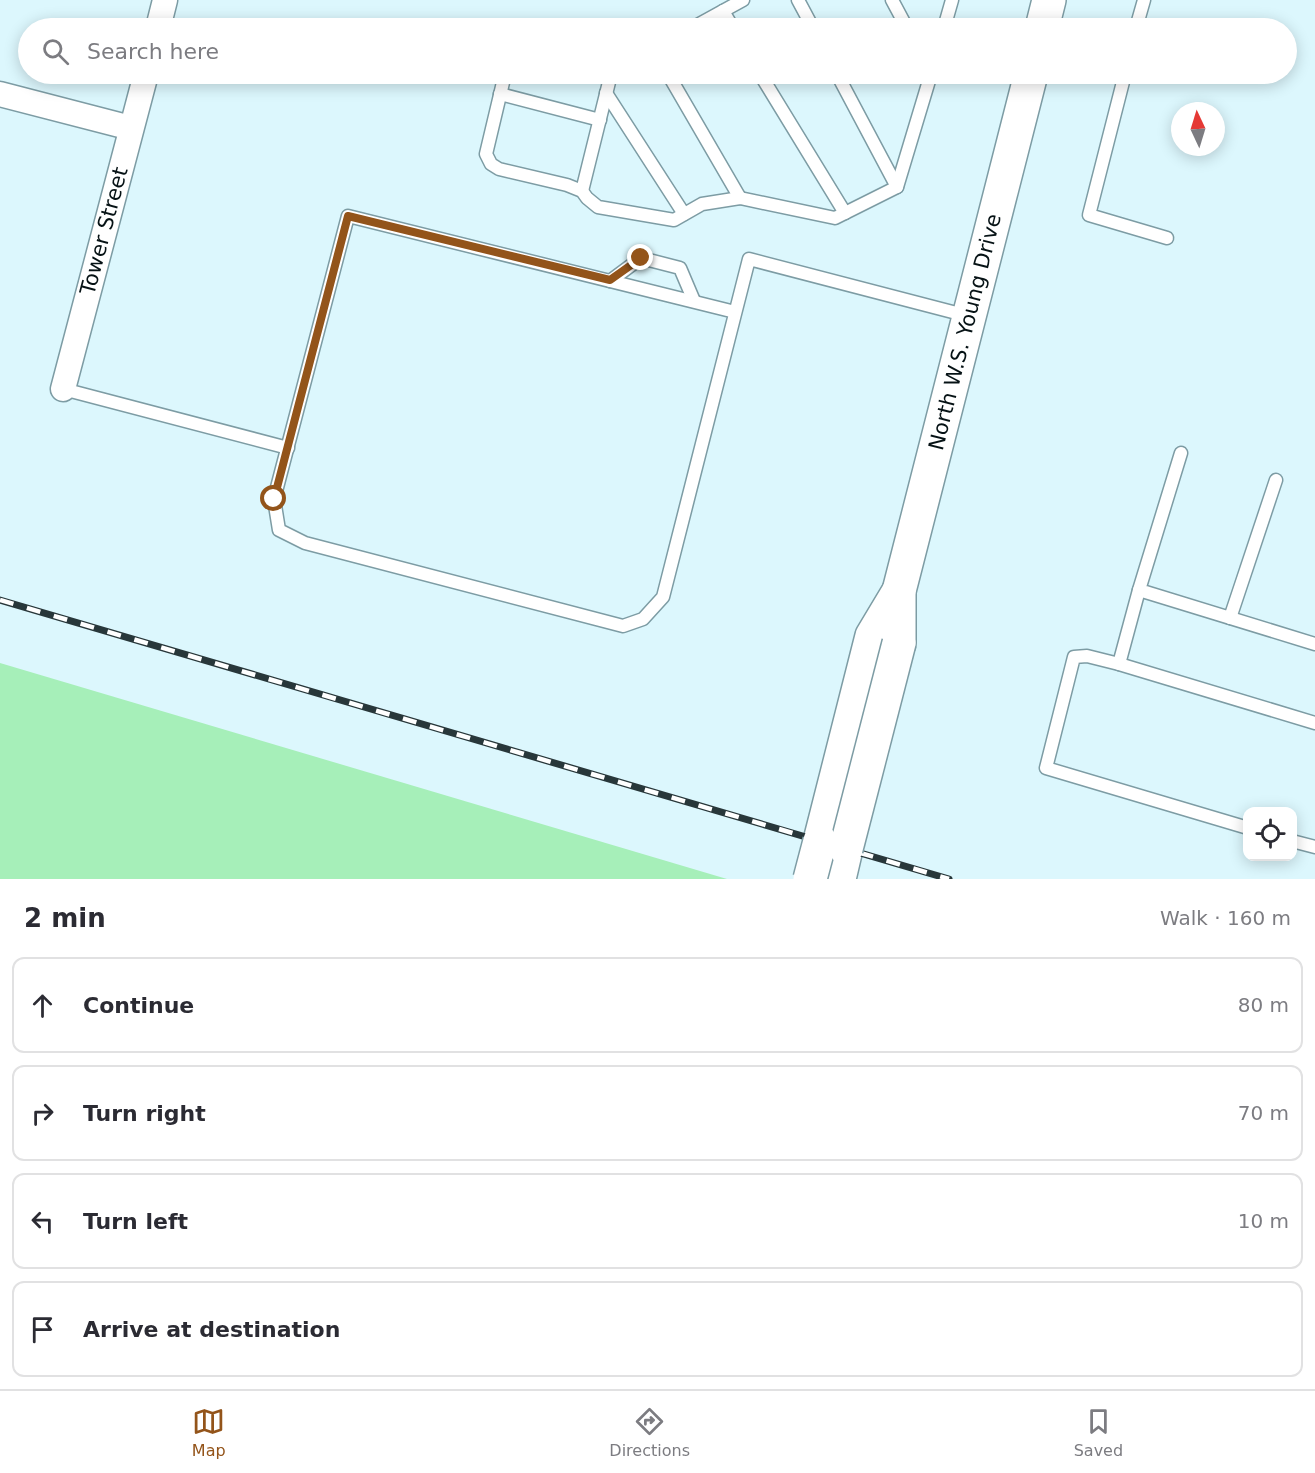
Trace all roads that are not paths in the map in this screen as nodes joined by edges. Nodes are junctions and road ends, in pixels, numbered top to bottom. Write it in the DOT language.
graph roads {
  1 [pos="165,0"];
  2 [pos="743,0"];
  3 [pos="798,0"];
  4 [pos="892,0"];
  5 [pos="1049,0"];
  6 [pos="1144,0"];
  7 [pos="948,1"];
  8 [pos="723,11"];
  9 [pos="160,18"];
  10 [pos="710,18"];
  11 [pos="727,18"];
  12 [pos="808,18"];
  13 [pos="902,18"];
  14 [pos="945,18"];
  15 [pos="1044,18"];
  16 [pos="1139,18"];
  17 [pos="143,84"];
  18 [pos="502,84"];
  19 [pos="608,84"];
  20 [pos="674,84"];
  21 [pos="766,84"];
  22 [pos="842,84"];
  23 [pos="927,84"];
  24 [pos="1028,84"];
  25 [pos="1122,84"];
  26 [pos="606,93"];
  27 [pos="0,94"];
  28 [pos="500,94"];
  29 [pos="600,120"];
  30 [pos="131,128"];
  31 [pos="897,187"];
  32 [pos="582,190"];
  33 [pos="740,198"];
  34 [pos="845,213"];
  35 [pos="684,214"];
  36 [pos="1167,238"];
  37 [pos="610,280"];
  38 [pos="694,301"];
  39 [pos="735,312"];
  40 [pos="969,316"];
  41 [pos="63,389"];
  42 [pos="288,448"];
  43 [pos="1181,453"];
  44 [pos="1276,480"];
  45 [pos="1138,590"];
  46 [pos="1230,618"];
  47 [pos="1315,644"];
  48 [pos="1119,664"];
  49 [pos="1315,723"];
  50 [pos="1243,827"];
  51 [pos="1297,842"];
  52 [pos="1315,847"];
  53 [pos="835,856"];
  54 [pos="810,879"];
  1 -- 9 [label="street"];
  2 -- 8 [label="lane"];
  3 -- 12 [label="lane"];
  4 -- 13 [label="lane"];
  5 -- 15 [label="main road"];
  6 -- 16 [label="lane"];
  7 -- 14 [label="lane"];
  8 -- 10 [label="lane"];
  8 -- 11 [label="lane"];
  17 -- 30 [label="street, Tower Street"];
  18 -- 28 [label="lane"];
  19 -- 26 [label="lane"];
  20 -- 33 [label="lane"];
  21 -- 34 [label="lane"];
  22 -- 31 [label="lane"];
  23 -- 31 [label="lane"];
  24 -- 40 [label="main road, North W.S. Young Drive"];
  25 -- 36 [label="lane"];
  26 -- 29 [label="lane"];
  26 -- 35 [label="lane"];
  27 -- 30 [label="street"];
  28 -- 29 [label="lane"];
  28 -- 32 [label="lane"];
  29 -- 32 [label="lane"];
  30 -- 41 [label="street, Tower Street"];
  31 -- 34 [label="lane"];
  32 -- 35 [label="lane"];
  33 -- 34 [label="lane"];
  33 -- 35 [label="lane"];
  37 -- 38 [label="lane"];
  37 -- 38 [label="lane"];
  37 -- 42 [label="lane"];
  38 -- 39 [label="lane"];
  39 -- 40 [label="lane"];
  39 -- 42 [label="lane"];
  40 -- 53 [label="main road, North W.S. Young Drive"];
  41 -- 42 [label="lane"];
  43 -- 45 [label="lane"];
  44 -- 46 [label="lane"];
  45 -- 46 [label="lane"];
  45 -- 48 [label="lane"];
  46 -- 47 [label="lane"];
  48 -- 49 [label="lane"];
  48 -- 50 [label="lane"];
  51 -- 52 [label="lane"];
  53 -- 54 [label="main road, North W.S. Young Drive, bridge"];
}
